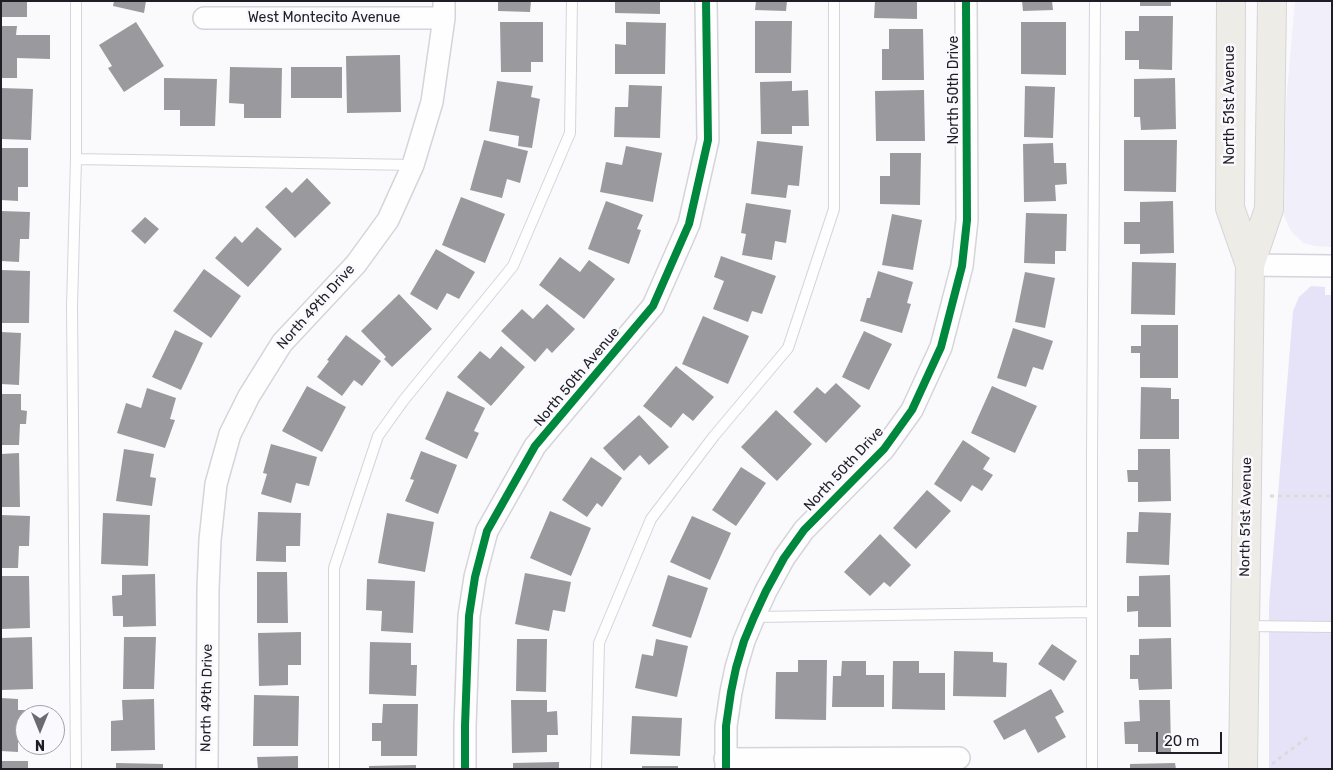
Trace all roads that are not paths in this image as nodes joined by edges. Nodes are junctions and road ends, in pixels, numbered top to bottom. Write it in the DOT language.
graph roads {
  1 [pos="76,1"];
  2 [pos="572,1"];
  3 [pos="706,1"];
  4 [pos="834,1"];
  5 [pos="966,1"];
  6 [pos="1095,1"];
  7 [pos="1231,1"];
  8 [pos="1272,1"];
  9 [pos="444,9"];
  10 [pos="204,18"];
  11 [pos="76,158"];
  12 [pos="413,166"];
  13 [pos="1250,265"];
  14 [pos="1332,266"];
  15 [pos="1092,612"];
  16 [pos="754,617"];
  17 [pos="1245,626"];
  18 [pos="1332,627"];
  19 [pos="959,758"];
  20 [pos="726,764"];
  21 [pos="76,769"];
  22 [pos="207,769"];
  23 [pos="334,769"];
  24 [pos="465,769"];
  25 [pos="596,769"];
  26 [pos="1092,769"];
  27 [pos="1243,769"];
  1 -- 11 [label="lane"];
  2 -- 23 [label="lane"];
  3 -- 24 [label="street, North 50th Avenue"];
  4 -- 25 [label="lane"];
  5 -- 16 [label="street, North 50th Drive"];
  6 -- 15 [label="lane"];
  7 -- 13 [label="main road, North 51st Avenue"];
  8 -- 13 [label="main road, North 51st Avenue"];
  9 -- 10 [label="street, West Montecito Avenue"];
  9 -- 12 [label="street, North 49th Drive"];
  11 -- 12 [label="lane"];
  11 -- 21 [label="lane"];
  12 -- 22 [label="street, North 49th Drive"];
  13 -- 14 [label="street"];
  13 -- 17 [label="main road, North 51st Avenue"];
  15 -- 16 [label="lane"];
  15 -- 26 [label="lane"];
  16 -- 20 [label="street, North 50th Drive"];
  17 -- 18 [label="lane"];
  17 -- 27 [label="main road, North 51st Avenue"];
  19 -- 20 [label="street"];
}
